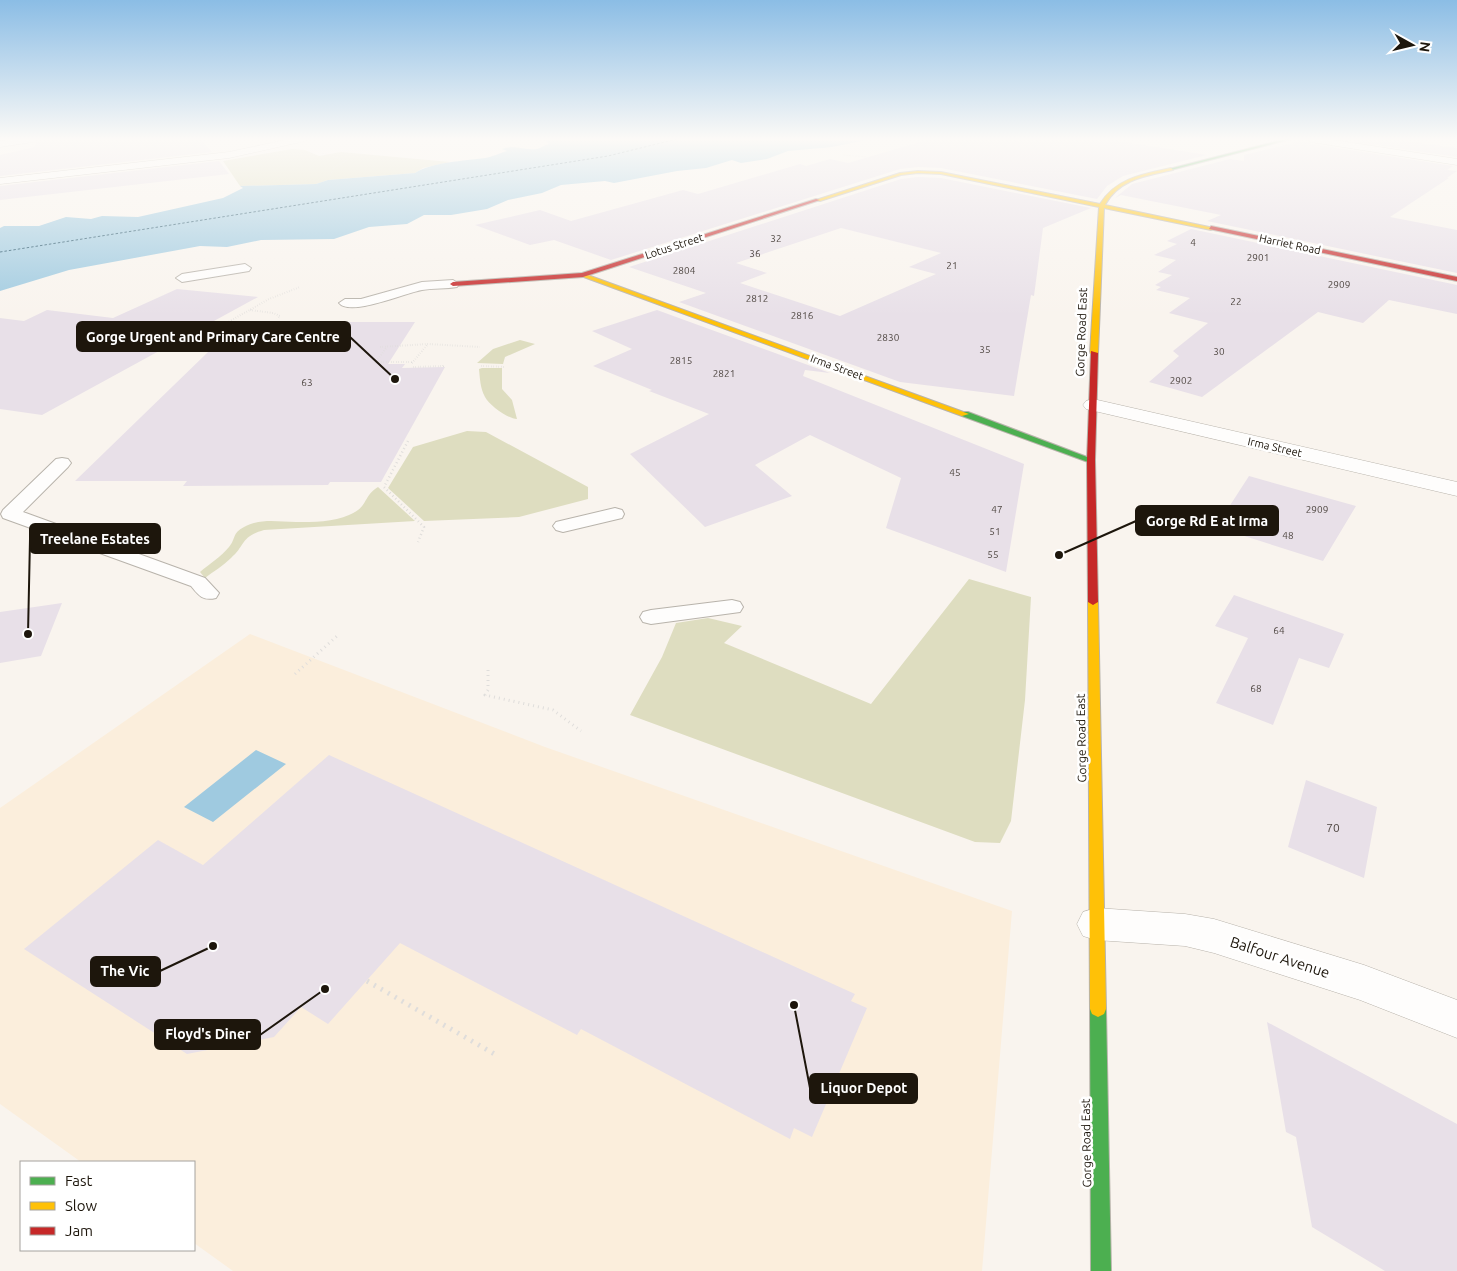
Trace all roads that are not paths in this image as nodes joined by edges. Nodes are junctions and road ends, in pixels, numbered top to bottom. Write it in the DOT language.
graph roads {
  1 [pos="824,198"];
  2 [pos="1067,198"];
  3 [pos="1105,198"];
  4 [pos="1102,205"];
  5 [pos="1109,222"];
  6 [pos="1183,222"];
  7 [pos="245,268"];
  8 [pos="583,275"];
  9 [pos="182,278"];
  10 [pos="1457,279"];
  11 [pos="453,284"];
  12 [pos="345,303"];
  13 [pos="1093,405"];
  14 [pos="1091,460"];
  15 [pos="62,463"];
  16 [pos="1457,489"];
  17 [pos="615,514"];
  18 [pos="564,526"];
  19 [pos="208,592"];
  20 [pos="732,607"];
  21 [pos="651,617"];
  22 [pos="1096,924"];
  23 [pos="1457,1019"];
  24 [pos="1101,1271"];
  1 -- 8 [label="main road, Lotus Street"];
  2 -- 4 [label="main road, Harriet Road"];
  3 -- 4 [label="main road"];
  4 -- 5 [label="main road, Gorge Road East"];
  4 -- 6 [label="main road, Harriet Road"];
  5 -- 6 [label="main road"];
  5 -- 13 [label="main road, Gorge Road East"];
  6 -- 10 [label="main road, Harriet Road"];
  7 -- 9 [label="lane"];
  8 -- 11 [label="main road, Lotus Street"];
  8 -- 14 [label="main road, Irma Street"];
  11 -- 12 [label="lane"];
  13 -- 14 [label="main road, Gorge Road East"];
  13 -- 16 [label="street, Irma Street"];
  14 -- 22 [label="main road, Gorge Road East"];
  15 -- 19 [label="lane"];
  17 -- 18 [label="lane"];
  20 -- 21 [label="lane"];
  22 -- 23 [label="street, Balfour Avenue"];
  22 -- 24 [label="main road, Gorge Road East"];
}
